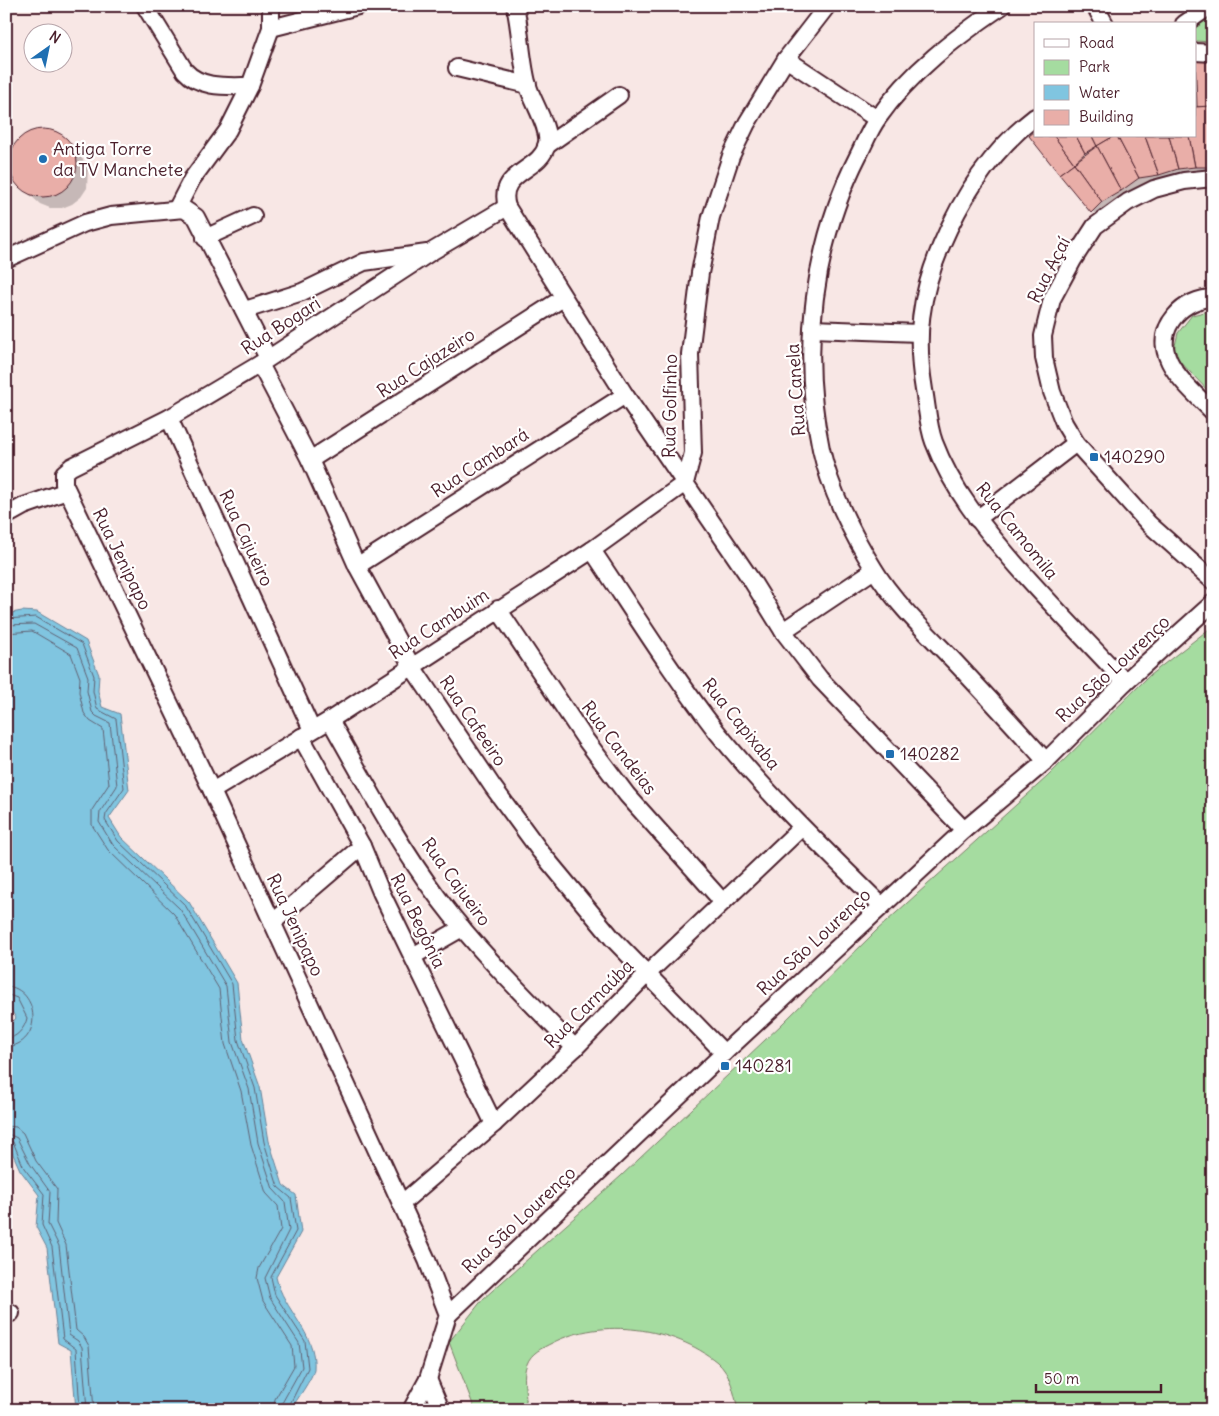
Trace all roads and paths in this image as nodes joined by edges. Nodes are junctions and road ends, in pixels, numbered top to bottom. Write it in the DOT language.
graph roads {
  1 [pos="145,6"];
  2 [pos="271,6"];
  3 [pos="358,6"];
  4 [pos="515,6"];
  5 [pos="827,6"];
  6 [pos="1002,6"];
  7 [pos="1095,6"];
  8 [pos="1210,6"];
  9 [pos="1104,22"];
  10 [pos="1187,22"];
  11 [pos="271,28"];
  12 [pos="786,58"];
  13 [pos="457,68"];
  14 [pos="528,85"];
  15 [pos="250,86"];
  16 [pos="619,95"];
  17 [pos="1034,118"];
  18 [pos="877,119"];
  19 [pos="547,138"];
  20 [pos="1213,178"];
  21 [pos="507,207"];
  22 [pos="177,208"];
  23 [pos="253,216"];
  24 [pos="205,238"];
  25 [pos="432,252"];
  26 [pos="6,259"];
  27 [pos="563,298"];
  28 [pos="1213,298"];
  29 [pos="245,310"];
  30 [pos="812,329"];
  31 [pos="919,333"];
  32 [pos="264,361"];
  33 [pos="625,395"];
  34 [pos="1213,412"];
  35 [pos="169,418"];
  36 [pos="1076,443"];
  37 [pos="310,460"];
  38 [pos="685,483"];
  39 [pos="67,491"];
  40 [pos="6,516"];
  41 [pos="977,519"];
  42 [pos="592,550"];
  43 [pos="357,566"];
  44 [pos="874,570"];
  45 [pos="1213,581"];
  46 [pos="1213,604"];
  47 [pos="498,610"];
  48 [pos="784,632"];
  49 [pos="410,665"];
  50 [pos="1126,682"];
  51 [pos="330,720"];
  52 [pos="306,733"];
  53 [pos="1046,761"];
  54 [pos="212,791"];
  55 [pos="802,828"];
  56 [pos="964,830"];
  57 [pos="362,846"];
  58 [pos="722,901"];
  59 [pos="882,906"];
  60 [pos="272,923"];
  61 [pos="462,928"];
  62 [pos="413,956"];
  63 [pos="647,974"];
  64 [pos="575,1048"];
  65 [pos="724,1053"];
  66 [pos="494,1124"];
  67 [pos="401,1204"];
  68 [pos="448,1315"];
  69 [pos="428,1379"];
  70 [pos="410,1410"];
  71 [pos="441,1410"];
  1 -- 15 [label="street"];
  2 -- 11 [label="street"];
  3 -- 11 [label="street"];
  4 -- 14 [label="street"];
  5 -- 12 [label="street, Rua Golfinho"];
  6 -- 18 [label="street, Rua Canela"];
  7 -- 9 [label="street"];
  8 -- 10 [label="street"];
  11 -- 15 [label="street"];
  12 -- 18 [label="street"];
  12 -- 38 [label="street, Rua Golfinho"];
  13 -- 14 [label="street"];
  14 -- 19 [label="street"];
  15 -- 22 [label="street"];
  16 -- 19 [label="street"];
  17 -- 31 [label="street, Rua Camomila"];
  18 -- 30 [label="street, Rua Canela"];
  19 -- 21 [label="street"];
  20 -- 36 [label="street, Rua Açaí"];
  21 -- 25 [label="street, Rua Bogari"];
  21 -- 27 [label="street"];
  22 -- 24 [label="street, Rua Cafeeiro"];
  22 -- 26 [label="street"];
  23 -- 24 [label="street"];
  24 -- 29 [label="street, Rua Cafeeiro"];
  25 -- 29 [label="street"];
  25 -- 32 [label="street, Rua Bogari"];
  27 -- 33 [label="street"];
  27 -- 37 [label="street, Rua Cajazeiro"];
  28 -- 34 [label="street"];
  29 -- 32 [label="street, Rua Cafeeiro"];
  30 -- 31 [label="street"];
  30 -- 44 [label="street, Rua Canela"];
  31 -- 41 [label="street, Rua Camomila"];
  32 -- 35 [label="street, Rua Bogari"];
  32 -- 37 [label="street, Rua Cafeeiro"];
  33 -- 38 [label="street"];
  33 -- 43 [label="street, Rua Cambará"];
  35 -- 39 [label="street, Rua Bogari"];
  35 -- 52 [label="street, Rua Cajueiro"];
  36 -- 41 [label="street"];
  36 -- 45 [label="street, Rua Açaí"];
  37 -- 43 [label="street, Rua Cafeeiro"];
  38 -- 42 [label="street, Rua Cambuim"];
  38 -- 48 [label="street, Rua Golfinho"];
  39 -- 40 [label="street"];
  39 -- 54 [label="street, Rua Jenipapo"];
  41 -- 50 [label="street, Rua Camomila"];
  42 -- 47 [label="street, Rua Cambuim"];
  42 -- 55 [label="street, Rua Capixaba"];
  43 -- 49 [label="street, Rua Cafeeiro"];
  44 -- 48 [label="street"];
  44 -- 53 [label="street, Rua Canela"];
  46 -- 50 [label="street, Rua São Lourenço"];
  47 -- 49 [label="street, Rua Cambuim"];
  47 -- 58 [label="street, Rua Candeias"];
  48 -- 56 [label="street, Rua Golfinho"];
  49 -- 51 [label="street, Rua Cambuim"];
  49 -- 63 [label="street, Rua Cafeeiro"];
  50 -- 53 [label="street, Rua São Lourenço"];
  51 -- 52 [label="street, Rua Cambuim"];
  51 -- 61 [label="street, Rua Cajueiro"];
  52 -- 54 [label="street, Rua Cambuim"];
  52 -- 57 [label="street, Rua Begônia"];
  53 -- 56 [label="street, Rua São Lourenço"];
  54 -- 60 [label="street, Rua Jenipapo"];
  55 -- 58 [label="street, Rua Carnaúba"];
  55 -- 59 [label="street, Rua Capixaba"];
  56 -- 59 [label="street, Rua São Lourenço"];
  57 -- 60 [label="street"];
  57 -- 62 [label="street, Rua Begônia"];
  58 -- 63 [label="street, Rua Carnaúba"];
  59 -- 65 [label="street, Rua São Lourenço"];
  60 -- 67 [label="street, Rua Jenipapo"];
  61 -- 62 [label="street"];
  61 -- 64 [label="street, Rua Cajueiro"];
  62 -- 66 [label="street, Rua Begônia"];
  63 -- 64 [label="street, Rua Carnaúba"];
  63 -- 65 [label="street, Rua Cafeeiro"];
  64 -- 66 [label="street, Rua Carnaúba"];
  65 -- 68 [label="street, Rua São Lourenço"];
  66 -- 67 [label="street, Rua Carnaúba"];
  67 -- 68 [label="street, Rua Jenipapo"];
  68 -- 69 [label="street"];
  69 -- 70 [label="street"];
  69 -- 71 [label="street"];
}
